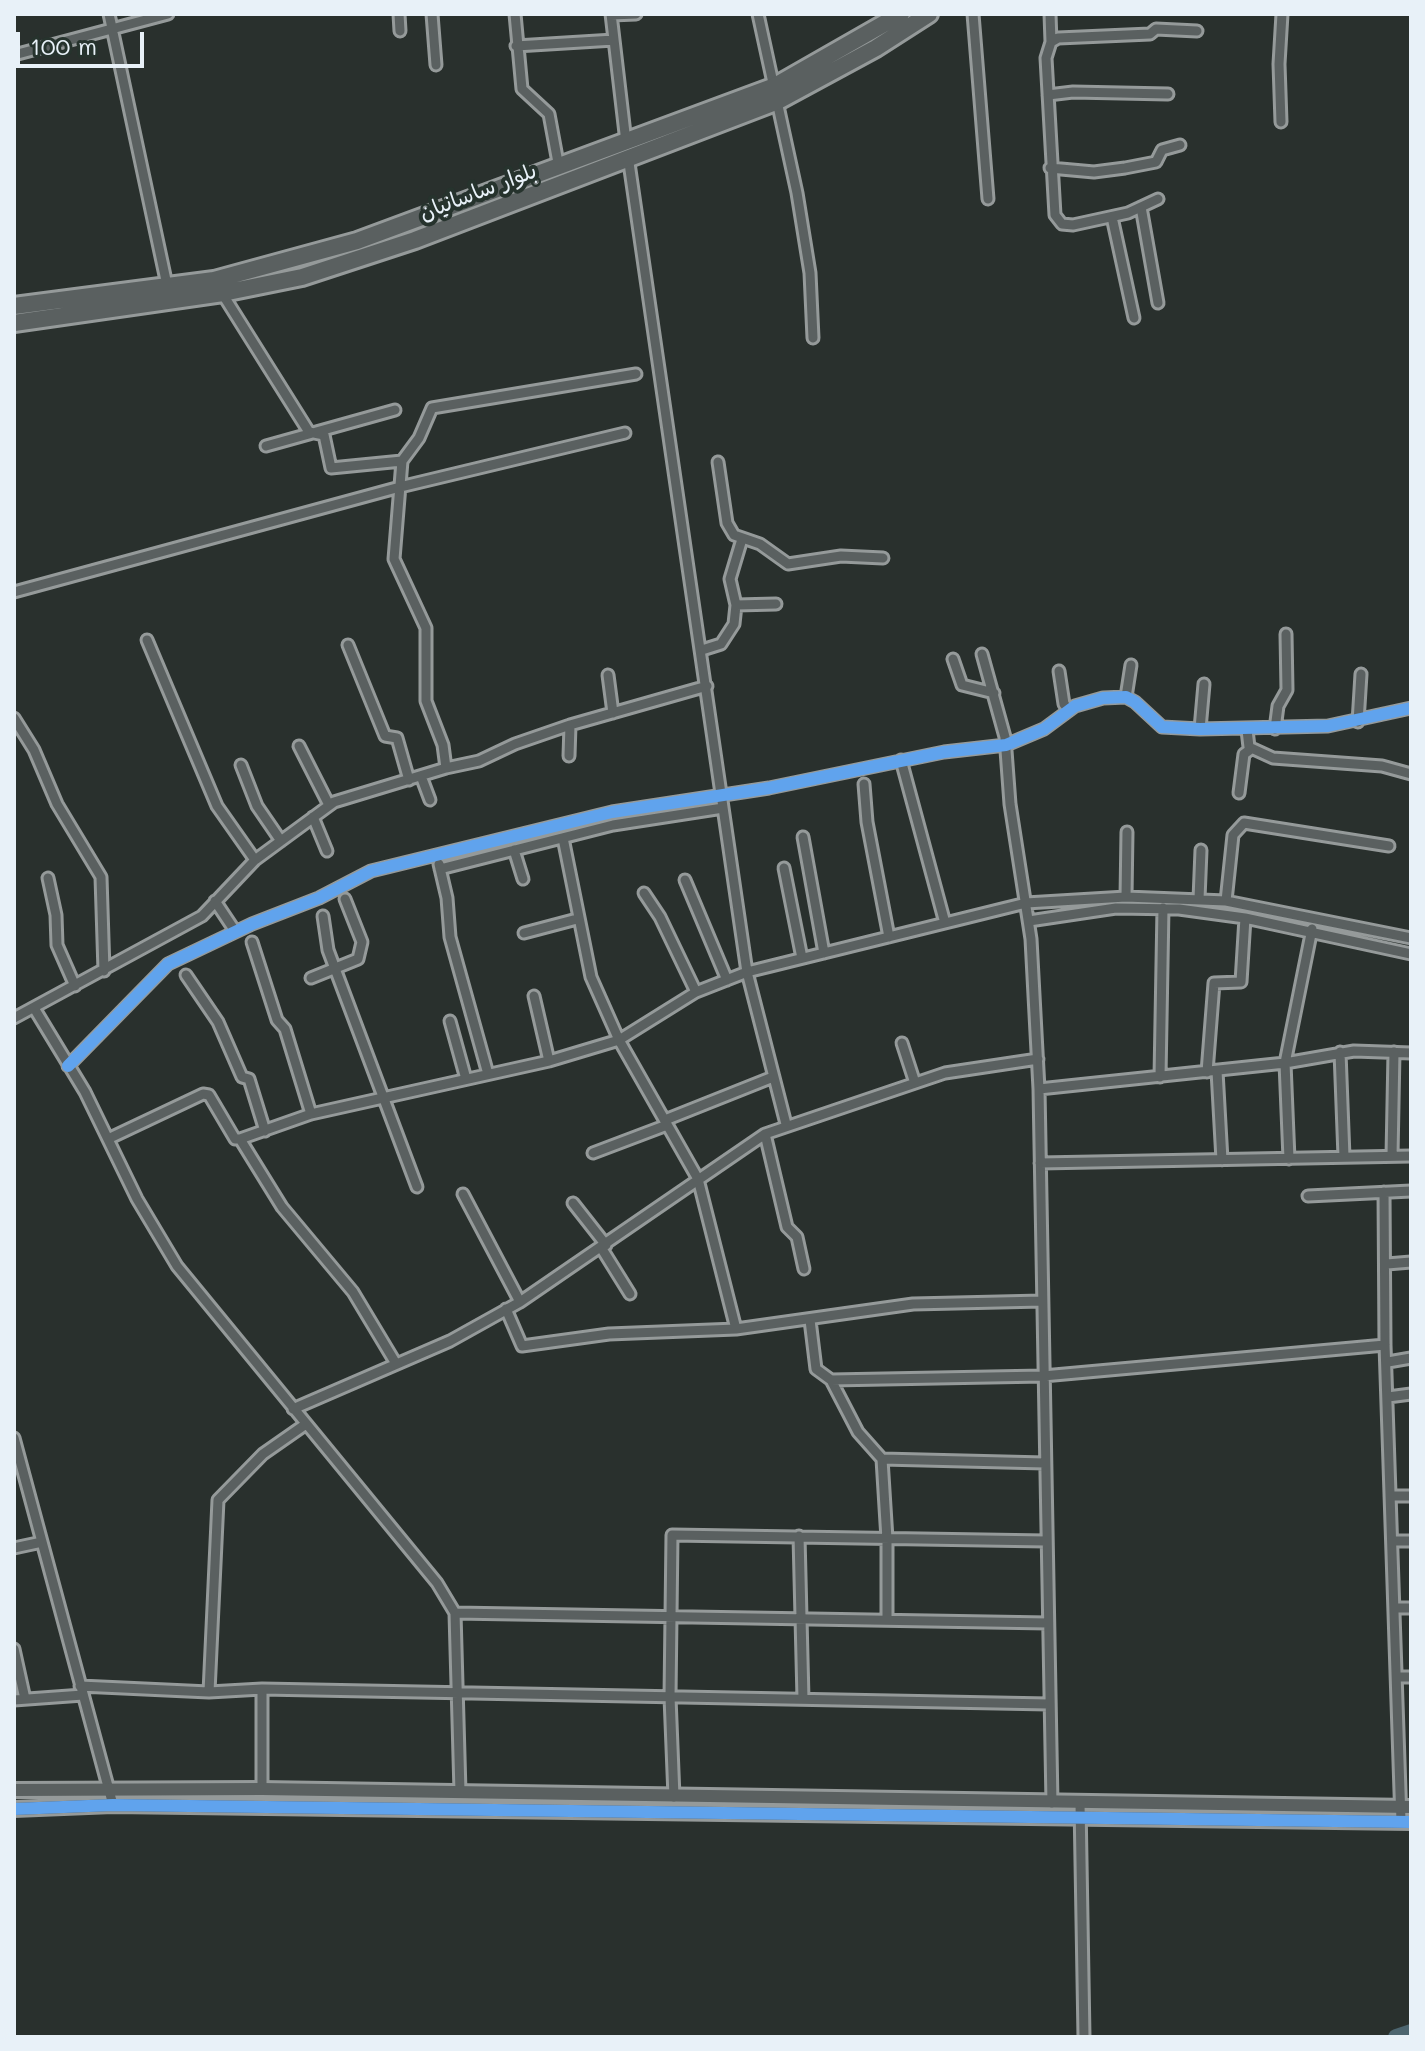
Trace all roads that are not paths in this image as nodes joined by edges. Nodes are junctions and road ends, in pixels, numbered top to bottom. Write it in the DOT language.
graph roads {
  1 [pos="109,14"];
  2 [pos="168,14"];
  3 [pos="399,14"];
  4 [pos="432,14"];
  5 [pos="515,14"];
  6 [pos="611,14"];
  7 [pos="636,14"];
  8 [pos="758,14"];
  9 [pos="901,14"];
  10 [pos="929,14"];
  11 [pos="973,14"];
  12 [pos="1050,14"];
  13 [pos="1282,14"];
  14 [pos="112,28"];
  15 [pos="400,31"];
  16 [pos="1197,31"];
  17 [pos="614,40"];
  18 [pos="1051,42"];
  19 [pos="516,46"];
  20 [pos="14,55"];
  21 [pos="436,65"];
  22 [pos="776,94"];
  23 [pos="1168,94"];
  24 [pos="1048,95"];
  25 [pos="1281,122"];
  26 [pos="1180,145"];
  27 [pos="627,151"];
  28 [pos="559,168"];
  29 [pos="1050,168"];
  30 [pos="988,199"];
  31 [pos="1158,199"];
  32 [pos="1141,207"];
  33 [pos="1112,217"];
  34 [pos="167,285"];
  35 [pos="218,287"];
  36 [pos="1158,303"];
  37 [pos="14,306"];
  38 [pos="1134,318"];
  39 [pos="14,323"];
  40 [pos="813,338"];
  41 [pos="636,374"];
  42 [pos="395,410"];
  43 [pos="309,432"];
  44 [pos="625,433"];
  45 [pos="266,446"];
  46 [pos="402,461"];
  47 [pos="718,462"];
  48 [pos="400,487"];
  49 [pos="742,539"];
  50 [pos="883,558"];
  51 [pos="14,592"];
  52 [pos="776,604"];
  53 [pos="736,605"];
  54 [pos="1286,634"];
  55 [pos="147,640"];
  56 [pos="348,645"];
  57 [pos="702,650"];
  58 [pos="982,654"];
  59 [pos="953,659"];
  60 [pos="1131,665"];
  61 [pos="1059,671"];
  62 [pos="1361,674"];
  63 [pos="608,675"];
  64 [pos="1204,684"];
  65 [pos="707,686"];
  66 [pos="994,693"];
  67 [pos="1126,697"];
  68 [pos="1411,708"];
  69 [pos="1069,710"];
  70 [pos="613,713"];
  71 [pos="14,718"];
  72 [pos="1358,722"];
  73 [pos="570,725"];
  74 [pos="1200,729"];
  75 [pos="1275,729"];
  76 [pos="1247,730"];
  77 [pos="1006,745"];
  78 [pos="299,746"];
  79 [pos="1251,749"];
  80 [pos="569,756"];
  81 [pos="901,760"];
  82 [pos="241,765"];
  83 [pos="446,768"];
  84 [pos="1411,774"];
  85 [pos="421,776"];
  86 [pos="409,780"];
  87 [pos="864,784"];
  88 [pos="1239,793"];
  89 [pos="721,794"];
  90 [pos="430,800"];
  91 [pos="329,805"];
  92 [pos="723,808"];
  93 [pos="313,817"];
  94 [pos="1127,832"];
  95 [pos="803,837"];
  96 [pos="563,838"];
  97 [pos="281,841"];
  98 [pos="1389,846"];
  99 [pos="514,850"];
  100 [pos="1201,850"];
  101 [pos="327,851"];
  102 [pos="436,857"];
  103 [pos="255,860"];
  104 [pos="784,868"];
  105 [pos="440,869"];
  106 [pos="48,878"];
  107 [pos="523,879"];
  108 [pos="685,880"];
  109 [pos="644,893"];
  110 [pos="1126,897"];
  111 [pos="345,899"];
  112 [pos="1199,899"];
  113 [pos="215,901"];
  114 [pos="1222,901"];
  115 [pos="1026,903"];
  116 [pos="1163,908"];
  117 [pos="1216,913"];
  118 [pos="323,916"];
  119 [pos="1245,918"];
  120 [pos="577,919"];
  121 [pos="1314,919"];
  122 [pos="1029,921"];
  123 [pos="945,923"];
  124 [pos="235,931"];
  125 [pos="1311,931"];
  126 [pos="524,933"];
  127 [pos="889,937"];
  128 [pos="1411,938"];
  129 [pos="252,942"];
  130 [pos="824,953"];
  131 [pos="1411,954"];
  132 [pos="802,958"];
  133 [pos="338,968"];
  134 [pos="104,971"];
  135 [pos="747,972"];
  136 [pos="186,975"];
  137 [pos="311,978"];
  138 [pos="727,980"];
  139 [pos="75,986"];
  140 [pos="696,992"];
  141 [pos="534,996"];
  142 [pos="34,1008"];
  143 [pos="14,1018"];
  144 [pos="450,1021"];
  145 [pos="619,1040"];
  146 [pos="902,1043"];
  147 [pos="1340,1052"];
  148 [pos="1394,1052"];
  149 [pos="1411,1053"];
  150 [pos="1038,1059"];
  151 [pos="549,1061"];
  152 [pos="1285,1063"];
  153 [pos="68,1066"];
  154 [pos="1212,1071"];
  155 [pos="488,1074"];
  156 [pos="773,1077"];
  157 [pos="1160,1077"];
  158 [pos="466,1079"];
  159 [pos="915,1083"];
  160 [pos="1039,1089"];
  161 [pos="382,1100"];
  162 [pos="311,1114"];
  163 [pos="666,1123"];
  164 [pos="786,1124"];
  165 [pos="265,1131"];
  166 [pos="765,1134"];
  167 [pos="110,1138"];
  168 [pos="240,1139"];
  169 [pos="593,1153"];
  170 [pos="1392,1156"];
  171 [pos="1411,1156"];
  172 [pos="1344,1157"];
  173 [pos="1289,1159"];
  174 [pos="1222,1160"];
  175 [pos="1040,1163"];
  176 [pos="698,1179"];
  177 [pos="417,1187"];
  178 [pos="1411,1191"];
  179 [pos="1384,1192"];
  180 [pos="463,1194"];
  181 [pos="1308,1196"];
  182 [pos="573,1203"];
  183 [pos="604,1247"];
  184 [pos="1411,1262"];
  185 [pos="1387,1264"];
  186 [pos="804,1269"];
  187 [pos="630,1294"];
  188 [pos="1042,1301"];
  189 [pos="520,1302"];
  190 [pos="506,1309"];
  191 [pos="810,1320"];
  192 [pos="736,1329"];
  193 [pos="1385,1345"];
  194 [pos="1411,1358"];
  195 [pos="395,1362"];
  196 [pos="1388,1362"];
  197 [pos="1043,1376"];
  198 [pos="831,1380"];
  199 [pos="1411,1394"];
  200 [pos="1388,1397"];
  201 [pos="293,1409"];
  202 [pos="306,1424"];
  203 [pos="14,1438"];
  204 [pos="882,1459"];
  205 [pos="1045,1463"];
  206 [pos="1390,1496"];
  207 [pos="1411,1496"];
  208 [pos="799,1536"];
  209 [pos="887,1539"];
  210 [pos="1046,1541"];
  211 [pos="1392,1541"];
  212 [pos="1411,1541"];
  213 [pos="42,1542"];
  214 [pos="14,1548"];
  215 [pos="1394,1608"];
  216 [pos="1411,1608"];
  217 [pos="455,1613"];
  218 [pos="670,1615"];
  219 [pos="801,1618"];
  220 [pos="887,1620"];
  221 [pos="1048,1623"];
  222 [pos="14,1649"];
  223 [pos="1397,1677"];
  224 [pos="1411,1677"];
  225 [pos="262,1689"];
  226 [pos="82,1690"];
  227 [pos="209,1692"];
  228 [pos="458,1693"];
  229 [pos="670,1697"];
  230 [pos="25,1699"];
  231 [pos="803,1699"];
  232 [pos="14,1700"];
  233 [pos="1049,1704"];
  234 [pos="1399,1749"];
  235 [pos="1411,1749"];
  236 [pos="111,1788"];
  237 [pos="262,1789"];
  238 [pos="14,1790"];
  239 [pos="460,1792"];
  240 [pos="674,1797"];
  241 [pos="1052,1803"];
  242 [pos="113,1805"];
  243 [pos="1406,1807"];
  244 [pos="14,1809"];
  245 [pos="1080,1810"];
  246 [pos="1406,1822"];
  247 [pos="1084,2037"];
  1 -- 14 [label="street"];
  2 -- 14 [label="street"];
  3 -- 15 [label="street"];
  4 -- 21 [label="street"];
  5 -- 19 [label="street"];
  6 -- 7 [label="street"];
  6 -- 17 [label="street"];
  8 -- 22 [label="street"];
  9 -- 22 [label="highway, بلوار ساسانیان"];
  10 -- 22 [label="highway, بلوار ساسانیان"];
  11 -- 30 [label="street"];
  12 -- 18 [label="street"];
  13 -- 25 [label="street"];
  14 -- 20 [label="street"];
  14 -- 34 [label="street"];
  16 -- 18 [label="street"];
  17 -- 19 [label="street"];
  17 -- 27 [label="street"];
  18 -- 24 [label="street"];
  19 -- 28 [label="street"];
  22 -- 27 [label="highway, بلوار ساسانیان"];
  22 -- 40 [label="street"];
  23 -- 24 [label="street"];
  24 -- 29 [label="street"];
  26 -- 29 [label="street"];
  27 -- 28 [label="highway, بلوار ساسانیان"];
  27 -- 35 [label="highway, بلوار ساسانیان"];
  27 -- 57 [label="street"];
  28 -- 35 [label="highway, بلوار ساسانیان"];
  29 -- 33 [label="street"];
  31 -- 32 [label="street"];
  32 -- 33 [label="street"];
  32 -- 36 [label="street"];
  33 -- 38 [label="street"];
  34 -- 35 [label="highway, بلوار ساسانیان"];
  34 -- 37 [label="highway, بلوار ساسانیان"];
  35 -- 39 [label="highway, بلوار ساسانیان"];
  35 -- 43 [label="street"];
  41 -- 46 [label="street"];
  42 -- 43 [label="street"];
  43 -- 45 [label="street"];
  43 -- 46 [label="street"];
  44 -- 48 [label="street"];
  46 -- 48 [label="street"];
  47 -- 49 [label="street"];
  48 -- 51 [label="street"];
  48 -- 83 [label="street"];
  49 -- 50 [label="street"];
  49 -- 53 [label="street"];
  52 -- 53 [label="street"];
  53 -- 57 [label="street"];
  54 -- 75 [label="street"];
  55 -- 103 [label="street"];
  56 -- 86 [label="street"];
  57 -- 65 [label="street"];
  58 -- 66 [label="street"];
  59 -- 66 [label="street"];
  60 -- 67 [label="street"];
  61 -- 69 [label="street"];
  62 -- 72 [label="street"];
  63 -- 70 [label="street"];
  64 -- 74 [label="street"];
  65 -- 70 [label="street"];
  65 -- 89 [label="street"];
  66 -- 77 [label="street"];
  67 -- 69 [label="street"];
  67 -- 74 [label="street"];
  68 -- 72 [label="street"];
  69 -- 77 [label="street"];
  70 -- 73 [label="street"];
  71 -- 134 [label="street"];
  72 -- 75 [label="street"];
  73 -- 80 [label="street"];
  73 -- 83 [label="street"];
  74 -- 76 [label="street"];
  75 -- 76 [label="street"];
  76 -- 79 [label="street"];
  77 -- 81 [label="street"];
  77 -- 115 [label="street"];
  78 -- 91 [label="street"];
  79 -- 84 [label="street"];
  79 -- 88 [label="street"];
  81 -- 89 [label="street"];
  81 -- 123 [label="street"];
  82 -- 97 [label="street"];
  83 -- 85 [label="street"];
  85 -- 86 [label="street"];
  85 -- 90 [label="street"];
  86 -- 91 [label="street"];
  87 -- 127 [label="street"];
  89 -- 92 [label="street"];
  89 -- 102 [label="street"];
  91 -- 93 [label="street"];
  92 -- 96 [label="street"];
  92 -- 135 [label="street"];
  93 -- 97 [label="street"];
  93 -- 101 [label="street"];
  94 -- 110 [label="street"];
  95 -- 130 [label="street"];
  96 -- 99 [label="street"];
  96 -- 120 [label="street"];
  97 -- 103 [label="street"];
  98 -- 114 [label="street"];
  99 -- 105 [label="street"];
  99 -- 107 [label="street"];
  100 -- 112 [label="street"];
  102 -- 105 [label="street"];
  102 -- 124 [label="street"];
  103 -- 113 [label="street"];
  104 -- 132 [label="street"];
  105 -- 155 [label="street"];
  106 -- 139 [label="street"];
  108 -- 138 [label="street"];
  109 -- 140 [label="street"];
  110 -- 112 [label="street"];
  110 -- 115 [label="street"];
  111 -- 133 [label="street"];
  112 -- 114 [label="street"];
  113 -- 124 [label="street"];
  113 -- 134 [label="street"];
  114 -- 117 [label="street"];
  114 -- 121 [label="street"];
  115 -- 122 [label="street"];
  115 -- 123 [label="street"];
  116 -- 117 [label="street"];
  116 -- 122 [label="street"];
  116 -- 157 [label="street"];
  117 -- 119 [label="street"];
  118 -- 133 [label="street"];
  119 -- 125 [label="street"];
  119 -- 154 [label="street"];
  120 -- 126 [label="street"];
  120 -- 145 [label="street"];
  121 -- 125 [label="street"];
  121 -- 128 [label="street"];
  122 -- 150 [label="street"];
  123 -- 127 [label="street"];
  124 -- 153 [label="street"];
  125 -- 131 [label="street"];
  125 -- 152 [label="street"];
  127 -- 130 [label="street"];
  129 -- 162 [label="street"];
  130 -- 132 [label="street"];
  132 -- 135 [label="street"];
  133 -- 137 [label="street"];
  133 -- 161 [label="street"];
  134 -- 139 [label="street"];
  135 -- 138 [label="street"];
  135 -- 156 [label="street"];
  136 -- 165 [label="street"];
  138 -- 140 [label="street"];
  139 -- 142 [label="street"];
  140 -- 145 [label="street"];
  141 -- 151 [label="street"];
  142 -- 143 [label="street"];
  142 -- 153 [label="street"];
  144 -- 158 [label="street"];
  145 -- 151 [label="street"];
  145 -- 163 [label="street"];
  146 -- 159 [label="street"];
  147 -- 148 [label="street"];
  147 -- 152 [label="street"];
  147 -- 172 [label="street"];
  148 -- 149 [label="street"];
  148 -- 170 [label="street"];
  150 -- 159 [label="street"];
  150 -- 160 [label="street"];
  151 -- 155 [label="street"];
  152 -- 154 [label="street"];
  152 -- 173 [label="street"];
  153 -- 167 [label="street"];
  154 -- 157 [label="street"];
  154 -- 174 [label="street"];
  155 -- 158 [label="street"];
  156 -- 163 [label="street"];
  156 -- 164 [label="street"];
  157 -- 160 [label="street"];
  158 -- 161 [label="street"];
  159 -- 164 [label="street"];
  160 -- 175 [label="street"];
  161 -- 162 [label="street"];
  161 -- 177 [label="street"];
  162 -- 165 [label="street"];
  163 -- 169 [label="street"];
  163 -- 176 [label="street"];
  164 -- 166 [label="street"];
  165 -- 168 [label="street"];
  166 -- 176 [label="street"];
  166 -- 186 [label="street"];
  167 -- 168 [label="street"];
  167 -- 201 [label="street"];
  168 -- 195 [label="street"];
  170 -- 171 [label="street"];
  170 -- 172 [label="street"];
  172 -- 173 [label="street"];
  173 -- 174 [label="street"];
  174 -- 175 [label="street"];
  175 -- 188 [label="street"];
  176 -- 183 [label="street"];
  176 -- 192 [label="street"];
  178 -- 179 [label="street"];
  179 -- 181 [label="street"];
  179 -- 185 [label="street"];
  180 -- 189 [label="street"];
  182 -- 183 [label="street"];
  183 -- 187 [label="street"];
  183 -- 189 [label="street"];
  184 -- 185 [label="street"];
  185 -- 193 [label="street"];
  188 -- 191 [label="street"];
  188 -- 197 [label="street"];
  189 -- 190 [label="street"];
  190 -- 192 [label="street"];
  190 -- 195 [label="street"];
  191 -- 192 [label="street"];
  191 -- 198 [label="street"];
  193 -- 196 [label="street"];
  193 -- 197 [label="street"];
  194 -- 196 [label="street"];
  195 -- 201 [label="street"];
  196 -- 200 [label="street"];
  197 -- 198 [label="street"];
  197 -- 205 [label="street"];
  198 -- 204 [label="street"];
  199 -- 200 [label="street"];
  200 -- 206 [label="street"];
  201 -- 202 [label="street"];
  202 -- 217 [label="street"];
  202 -- 227 [label="street"];
  203 -- 213 [label="street"];
  204 -- 205 [label="street"];
  204 -- 209 [label="street"];
  205 -- 210 [label="street"];
  206 -- 207 [label="street"];
  206 -- 211 [label="street"];
  208 -- 209 [label="street"];
  208 -- 218 [label="street"];
  208 -- 219 [label="street"];
  209 -- 210 [label="street"];
  209 -- 220 [label="street"];
  210 -- 221 [label="street"];
  211 -- 212 [label="street"];
  211 -- 215 [label="street"];
  213 -- 214 [label="street"];
  213 -- 226 [label="street"];
  215 -- 216 [label="street"];
  215 -- 223 [label="street"];
  217 -- 218 [label="street"];
  217 -- 228 [label="street"];
  218 -- 219 [label="street"];
  218 -- 229 [label="street"];
  219 -- 220 [label="street"];
  219 -- 231 [label="street"];
  220 -- 221 [label="street"];
  221 -- 233 [label="street"];
  222 -- 230 [label="street"];
  223 -- 224 [label="street"];
  223 -- 234 [label="street"];
  225 -- 227 [label="street"];
  225 -- 228 [label="street"];
  225 -- 237 [label="street"];
  226 -- 227 [label="street"];
  226 -- 230 [label="street"];
  226 -- 236 [label="street"];
  228 -- 229 [label="street"];
  228 -- 239 [label="street"];
  229 -- 231 [label="street"];
  229 -- 240 [label="street"];
  230 -- 232 [label="street"];
  231 -- 233 [label="street"];
  233 -- 241 [label="street"];
  234 -- 235 [label="street"];
  234 -- 243 [label="street"];
  236 -- 237 [label="street"];
  236 -- 238 [label="street"];
  236 -- 242 [label="street"];
  237 -- 239 [label="street"];
  239 -- 240 [label="street"];
  240 -- 241 [label="street"];
  241 -- 245 [label="street"];
  242 -- 244 [label="street"];
  242 -- 245 [label="street"];
  243 -- 245 [label="street"];
  243 -- 246 [label="street"];
  245 -- 246 [label="street"];
  245 -- 247 [label="street"];
}
